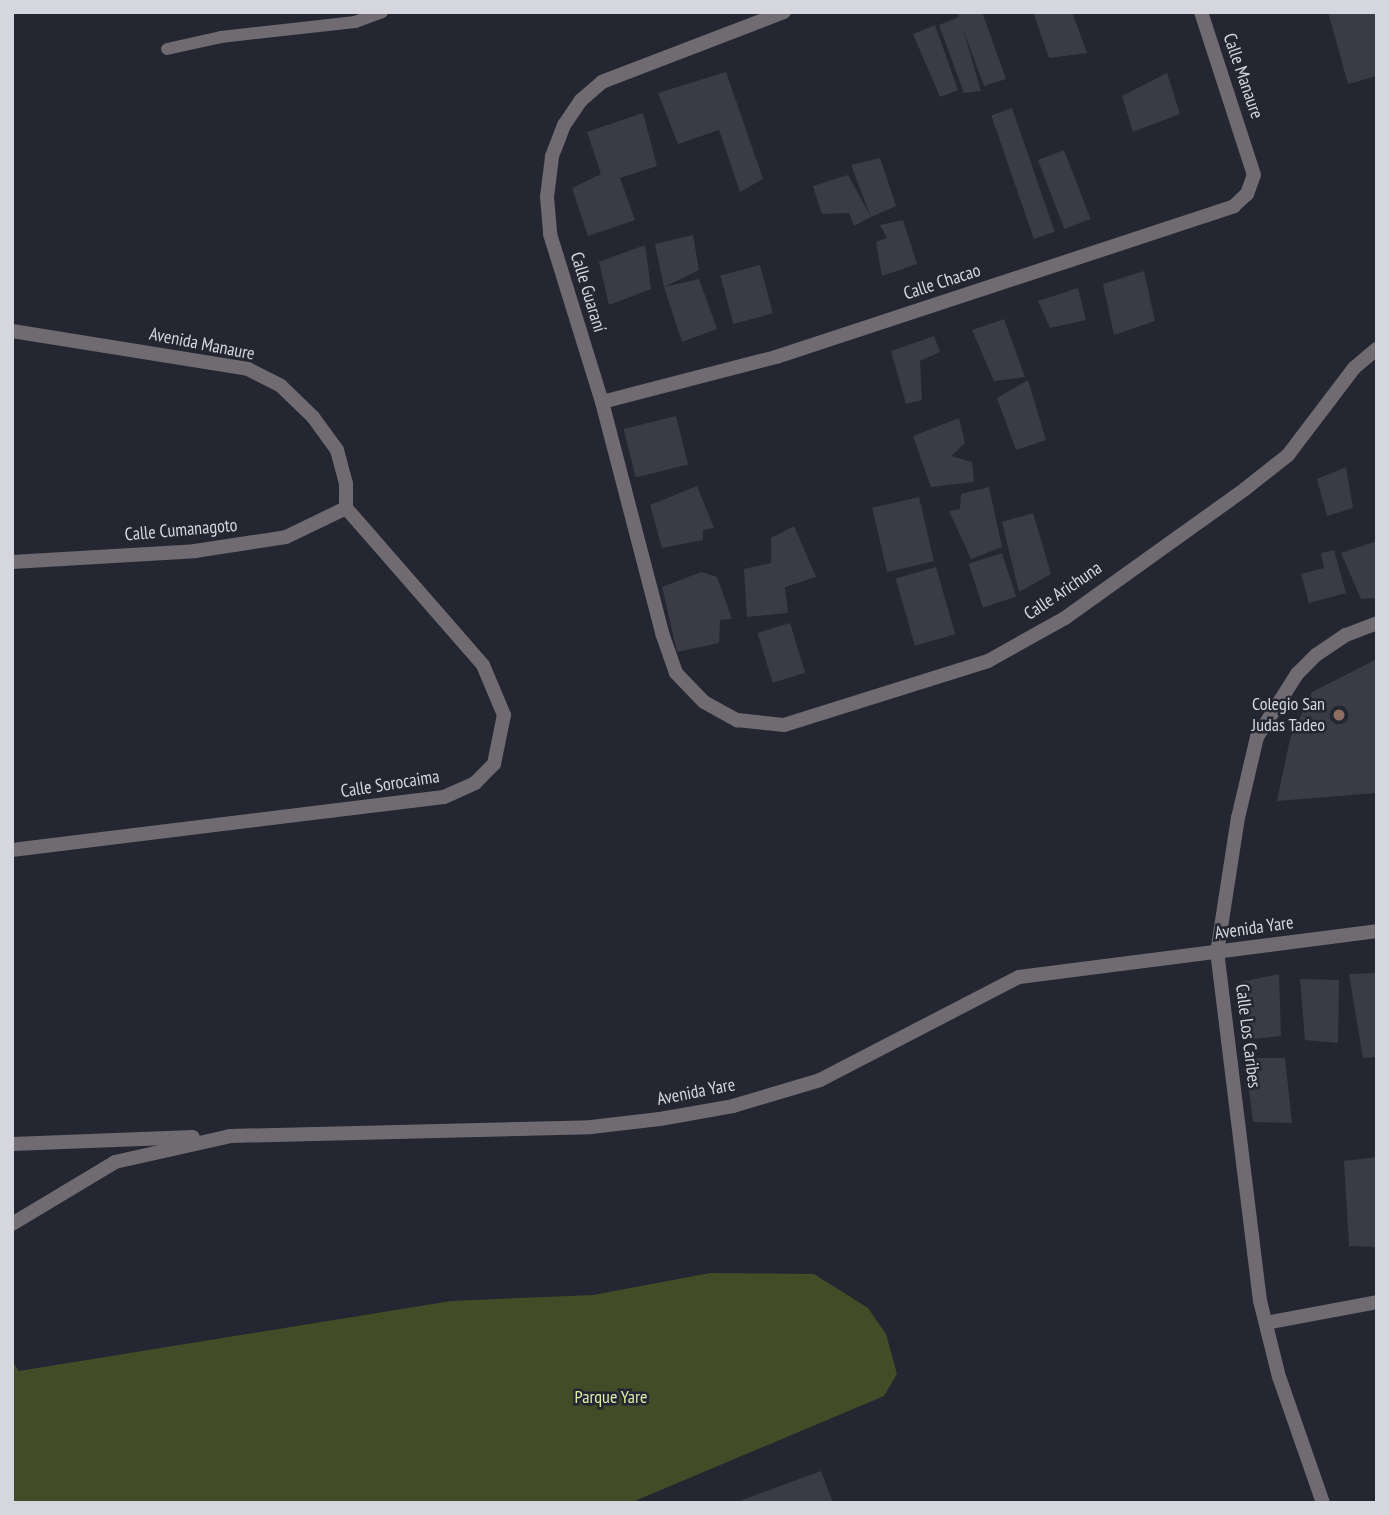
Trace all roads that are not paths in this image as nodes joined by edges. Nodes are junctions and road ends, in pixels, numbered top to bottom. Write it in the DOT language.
graph roads {
  1 [pos="382,12"];
  2 [pos="784,12"];
  3 [pos="1201,12"];
  4 [pos="167,49"];
  5 [pos="1248,152"];
  6 [pos="12,331"];
  7 [pos="1377,349"];
  8 [pos="601,402"];
  9 [pos="346,508"];
  10 [pos="12,562"];
  11 [pos="1377,623"];
  12 [pos="704,702"];
  13 [pos="12,850"];
  14 [pos="1377,931"];
  15 [pos="1217,953"];
  16 [pos="230,1136"];
  17 [pos="12,1143"];
  18 [pos="12,1224"];
  19 [pos="1377,1302"];
  20 [pos="1266,1323"];
  21 [pos="1323,1503"];
  1 -- 4 [label="lane"];
  2 -- 8 [label="street, Calle Guaraní"];
  3 -- 5 [label="street, Calle Manaure"];
  5 -- 8 [label="street, Calle Chacao"];
  6 -- 9 [label="street, Avenida Manaure"];
  7 -- 12 [label="street, Calle Arichuna"];
  8 -- 12 [label="street, Calle Guaraní"];
  9 -- 10 [label="street, Calle Cumanagoto"];
  9 -- 13 [label="street, Calle Sorocaima"];
  11 -- 15 [label="street, Calle Los Caribes"];
  14 -- 15 [label="street, Avenida Yare"];
  15 -- 16 [label="street, Avenida Yare"];
  15 -- 20 [label="street, Calle Los Caribes"];
  16 -- 17 [label="street"];
  16 -- 18 [label="street, Avenida Yare"];
  19 -- 20 [label="street"];
  20 -- 21 [label="street, Calle Los Caribes"];
}
